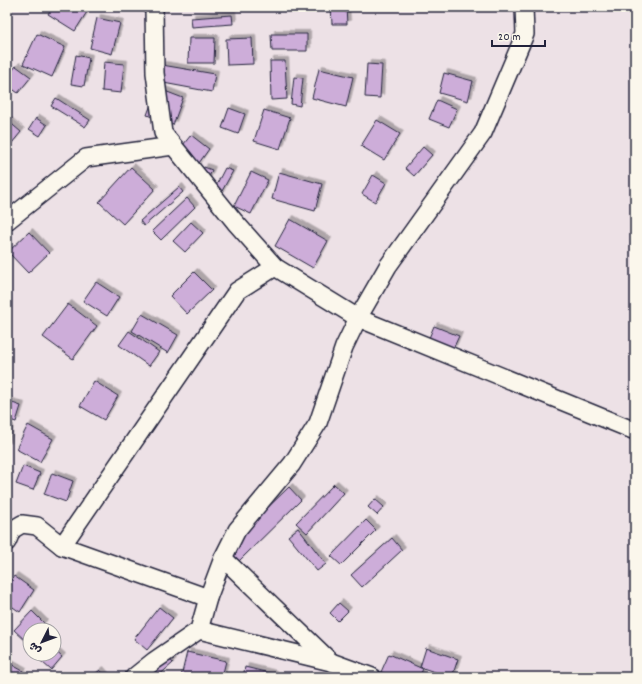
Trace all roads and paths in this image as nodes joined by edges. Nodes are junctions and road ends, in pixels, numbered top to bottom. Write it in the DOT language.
graph roads {
  1 [pos="154,7"];
  2 [pos="524,7"];
  3 [pos="173,146"];
  4 [pos="7,221"];
  5 [pos="275,267"];
  6 [pos="358,318"];
  7 [pos="635,431"];
  8 [pos="7,542"];
  9 [pos="62,546"];
  10 [pos="223,558"];
  11 [pos="208,598"];
  12 [pos="199,630"];
  13 [pos="331,662"];
  14 [pos="134,677"];
  15 [pos="372,677"];
  1 -- 3 [label="street"];
  2 -- 6 [label="street"];
  3 -- 4 [label="street"];
  3 -- 5 [label="street"];
  5 -- 6 [label="street"];
  5 -- 9 [label="street"];
  6 -- 7 [label="street"];
  6 -- 10 [label="street"];
  8 -- 9 [label="street"];
  9 -- 11 [label="street"];
  10 -- 11 [label="street"];
  10 -- 13 [label="street"];
  11 -- 12 [label="street"];
  12 -- 13 [label="street"];
  12 -- 14 [label="street"];
  13 -- 15 [label="street"];
}
